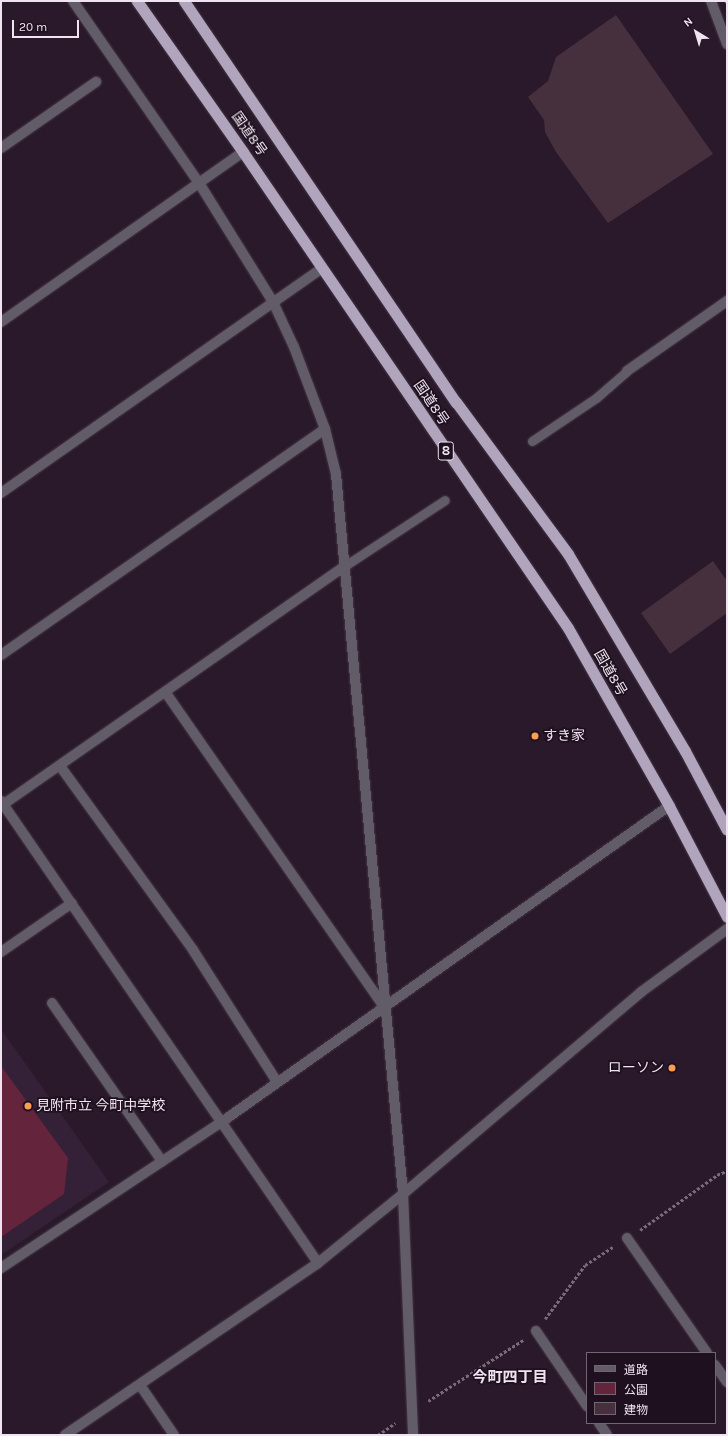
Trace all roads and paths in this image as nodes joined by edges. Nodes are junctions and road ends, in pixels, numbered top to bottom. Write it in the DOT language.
graph roads {
  1 [pos="73,1"];
  2 [pos="137,1"];
  3 [pos="184,1"];
  4 [pos="712,1"];
  5 [pos="727,44"];
  6 [pos="96,82"];
  7 [pos="1,148"];
  8 [pos="243,152"];
  9 [pos="199,182"];
  10 [pos="322,268"];
  11 [pos="273,302"];
  12 [pos="727,302"];
  13 [pos="1,322"];
  14 [pos="627,370"];
  15 [pos="325,429"];
  16 [pos="532,441"];
  17 [pos="1,493"];
  18 [pos="445,500"];
  19 [pos="346,565"];
  20 [pos="1,655"];
  21 [pos="166,693"];
  22 [pos="60,766"];
  23 [pos="2,804"];
  24 [pos="669,806"];
  25 [pos="727,830"];
  26 [pos="72,903"];
  27 [pos="727,917"];
  28 [pos="727,929"];
  29 [pos="1,952"];
  30 [pos="52,1003"];
  31 [pos="384,1007"];
  32 [pos="277,1082"];
  33 [pos="223,1120"];
  34 [pos="162,1161"];
  35 [pos="727,1171"];
  36 [pos="403,1194"];
  37 [pos="627,1238"];
  38 [pos="318,1263"];
  39 [pos="1,1268"];
  40 [pos="536,1331"];
  41 [pos="706,1352"];
  42 [pos="716,1366"];
  43 [pos="727,1382"];
  44 [pos="140,1385"];
  45 [pos="586,1405"];
  46 [pos="413,1410"];
  47 [pos="600,1424"];
  48 [pos="65,1435"];
  49 [pos="174,1435"];
  50 [pos="378,1435"];
  51 [pos="412,1435"];
  52 [pos="607,1435"];
  1 -- 9 [label="street"];
  2 -- 8 [label="highway, 国道8号 / 8"];
  3 -- 25 [label="highway, 国道8号"];
  4 -- 5 [label="street"];
  6 -- 7 [label="street"];
  8 -- 9 [label="street"];
  8 -- 10 [label="highway, 国道8号 / 8"];
  9 -- 11 [label="street"];
  9 -- 13 [label="street"];
  10 -- 11 [label="street"];
  10 -- 24 [label="highway, 国道8号 / 8"];
  11 -- 15 [label="street"];
  11 -- 17 [label="street"];
  12 -- 14 [label="street"];
  14 -- 16 [label="lane"];
  15 -- 19 [label="street"];
  15 -- 20 [label="street"];
  18 -- 19 [label="lane"];
  19 -- 21 [label="street"];
  19 -- 31 [label="street"];
  21 -- 22 [label="street"];
  21 -- 31 [label="street"];
  22 -- 23 [label="street"];
  22 -- 32 [label="street"];
  23 -- 26 [label="street"];
  24 -- 27 [label="highway, 国道8号 / 8"];
  24 -- 31 [label="street"];
  26 -- 29 [label="street"];
  26 -- 33 [label="street"];
  28 -- 36 [label="street"];
  30 -- 34 [label="street"];
  31 -- 32 [label="street"];
  31 -- 36 [label="street"];
  32 -- 33 [label="street"];
  33 -- 34 [label="street"];
  33 -- 38 [label="street"];
  34 -- 39 [label="street"];
  35 -- 37 [label="path"];
  36 -- 38 [label="street"];
  36 -- 46 [label="street"];
  37 -- 40 [label="path"];
  37 -- 41 [label="street"];
  38 -- 44 [label="street"];
  40 -- 45 [label="street"];
  40 -- 46 [label="path"];
  42 -- 43 [label="street"];
  44 -- 48 [label="street"];
  44 -- 49 [label="street"];
  46 -- 50 [label="path"];
  46 -- 51 [label="street"];
  47 -- 52 [label="street"];
}
